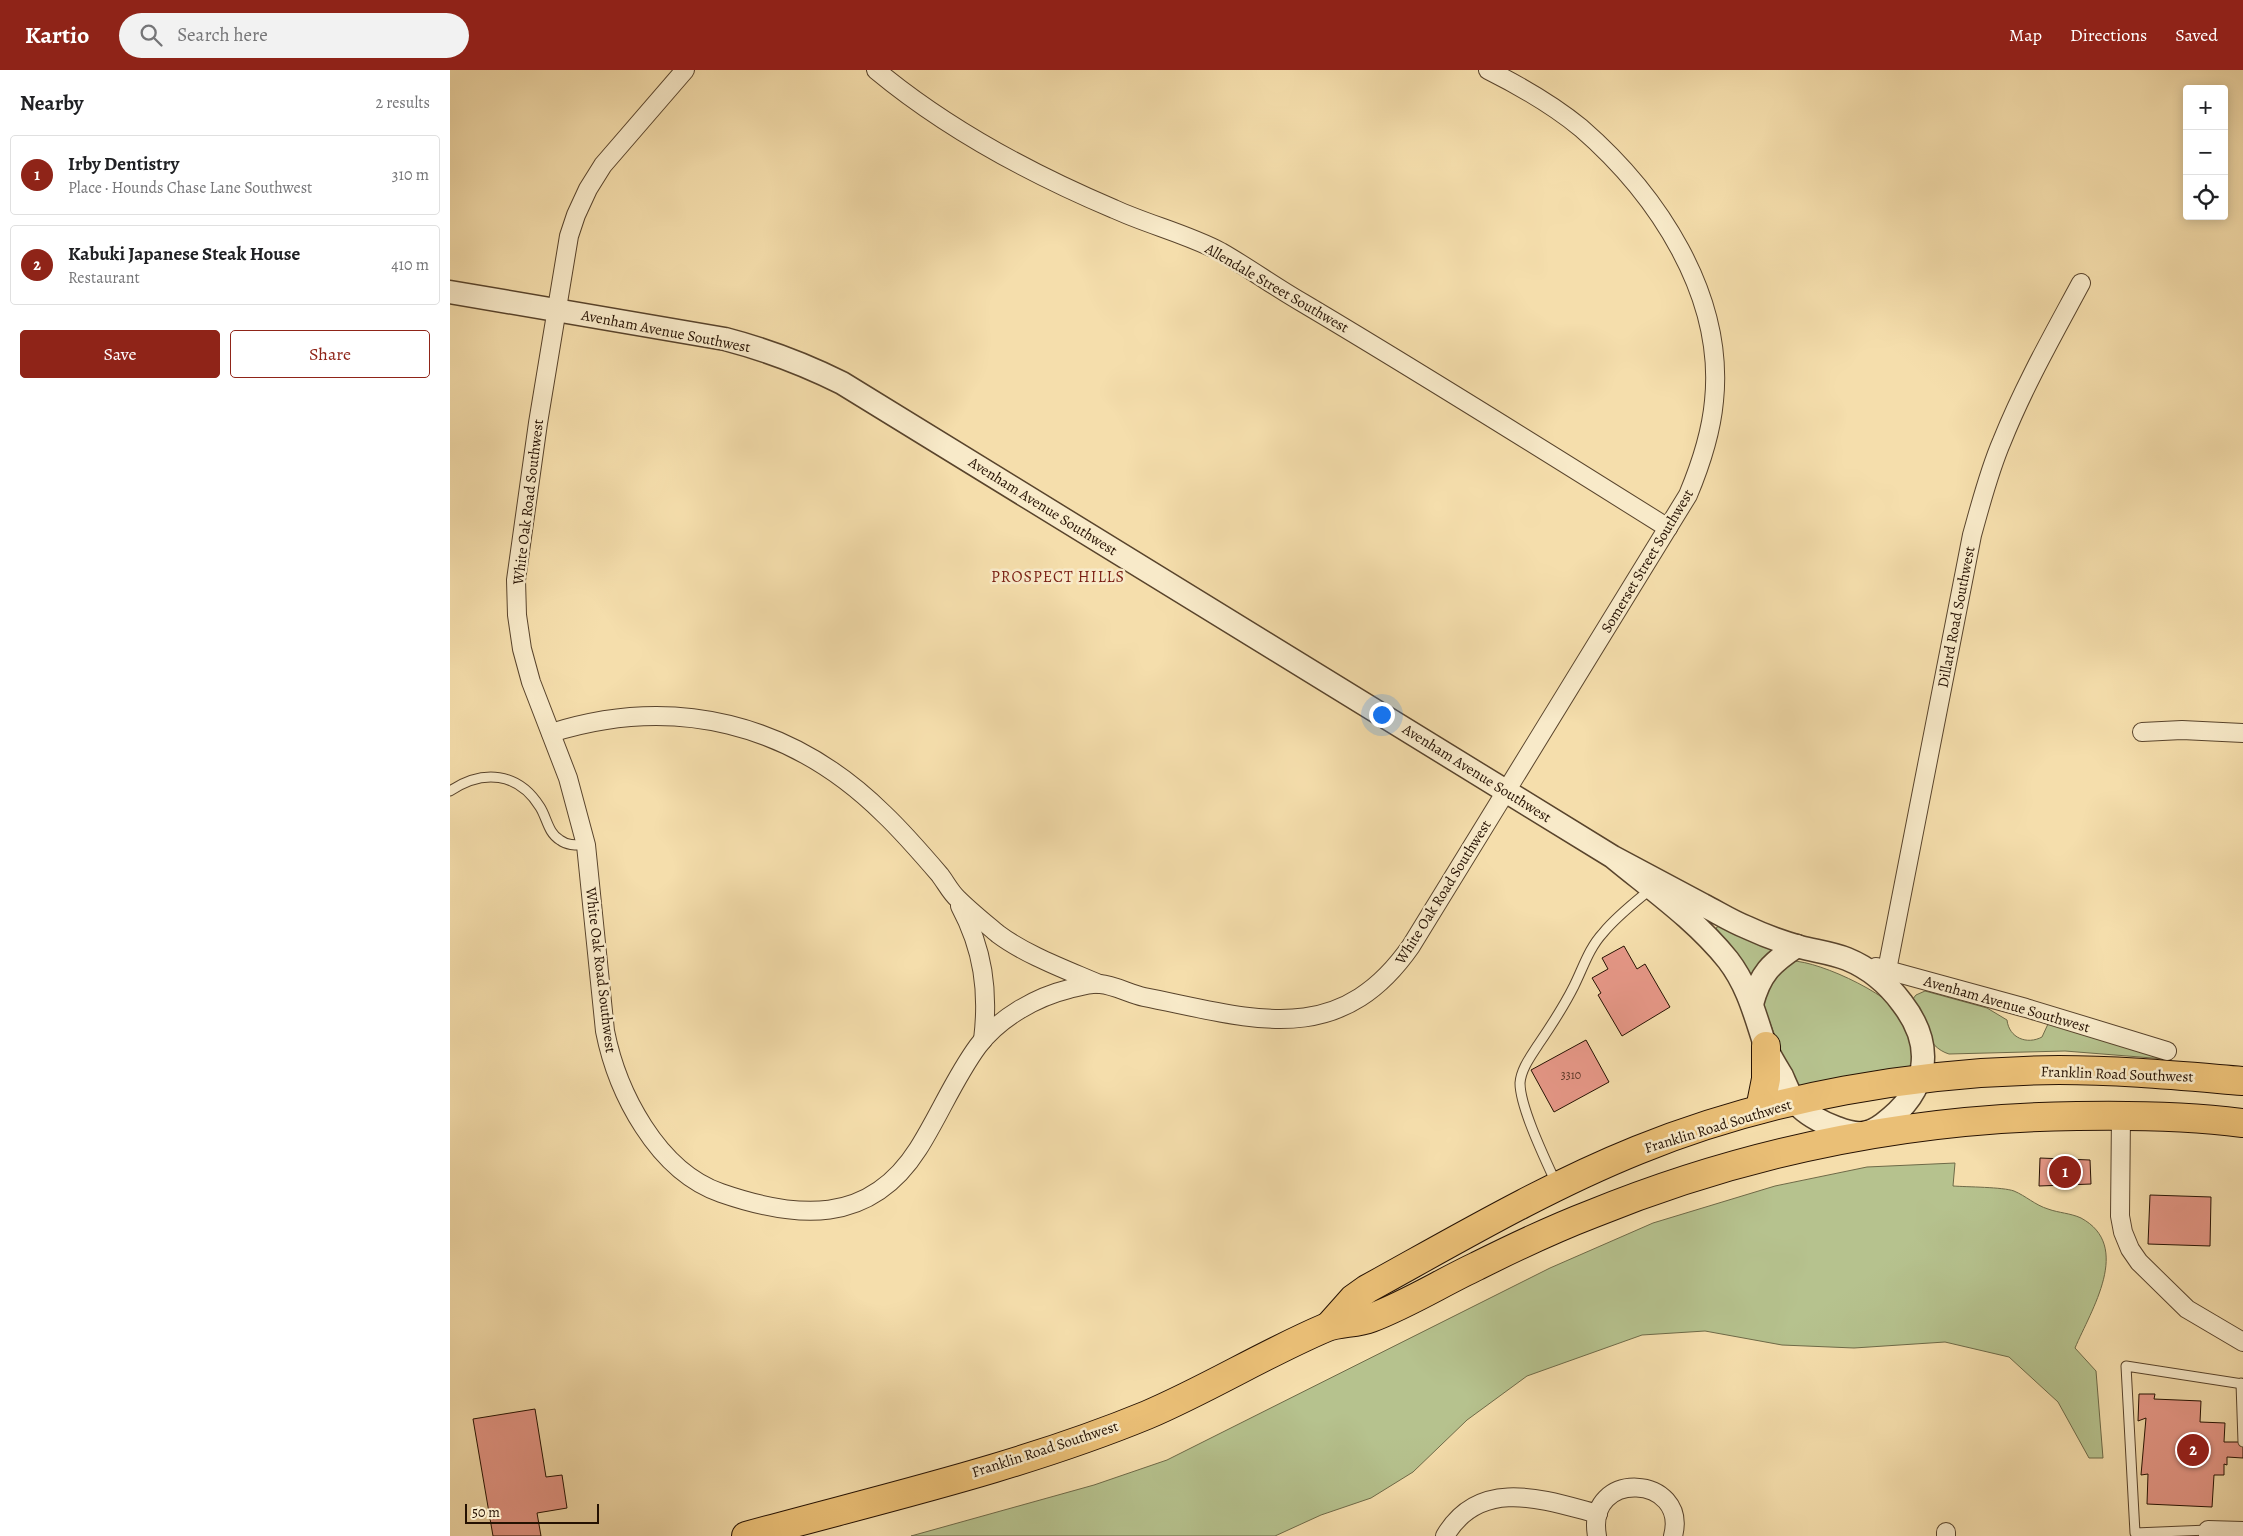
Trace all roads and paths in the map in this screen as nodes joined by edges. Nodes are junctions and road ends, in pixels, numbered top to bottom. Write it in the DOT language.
graph roads {
  1 [pos="685,70"];
  2 [pos="876,70"];
  3 [pos="1488,70"];
  4 [pos="2081,283"];
  5 [pos="450,292"];
  6 [pos="557,310"];
  7 [pos="1668,528"];
  8 [pos="2142,732"];
  9 [pos="551,733"];
  10 [pos="2243,734"];
  11 [pos="450,791"];
  12 [pos="1506,791"];
  13 [pos="586,845"];
  14 [pos="1613,857"];
  15 [pos="1651,889"];
  16 [pos="957,898"];
  17 [pos="1797,946"];
  18 [pos="1846,959"];
  19 [pos="1887,970"];
  20 [pos="1100,984"];
  21 [pos="1752,1004"];
  22 [pos="983,1040"];
  23 [pos="1766,1046"];
  24 [pos="2167,1051"];
  25 [pos="1920,1080"];
  26 [pos="2243,1082"];
  27 [pos="1795,1102"];
  28 [pos="1760,1109"];
  29 [pos="2121,1115"];
  30 [pos="2242,1119"];
  31 [pos="1864,1134"];
  32 [pos="1557,1185"];
  33 [pos="1329,1326"];
  34 [pos="2243,1342"];
  35 [pos="2242,1384"];
  36 [pos="2243,1442"];
  37 [pos="1598,1514"];
  38 [pos="2243,1531"];
  39 [pos="2208,1533"];
  40 [pos="746,1536"];
  41 [pos="1445,1536"];
  42 [pos="1598,1536"];
  43 [pos="1673,1536"];
  1 -- 6 [label="street, White Oak Road Southwest"];
  2 -- 7 [label="street, Allendale Street Southwest"];
  3 -- 7 [label="street, Somerset Street Southwest"];
  4 -- 19 [label="street, Dillard Road Southwest"];
  5 -- 6 [label="street, Avenham Avenue Southwest"];
  6 -- 9 [label="street, White Oak Road Southwest"];
  6 -- 12 [label="street, Avenham Avenue Southwest"];
  7 -- 12 [label="street, Somerset Street Southwest"];
  8 -- 10 [label="street"];
  9 -- 13 [label="street, White Oak Road Southwest"];
  9 -- 16 [label="street"];
  11 -- 13 [label="lane"];
  12 -- 14 [label="street, Avenham Avenue Southwest"];
  12 -- 20 [label="street, White Oak Road Southwest"];
  13 -- 22 [label="street, White Oak Road Southwest"];
  14 -- 15 [label="street, Avenham Avenue Southwest"];
  14 -- 17 [label="street, Avenham Avenue Southwest"];
  15 -- 21 [label="street, Avenham Avenue Southwest"];
  15 -- 32 [label="lane"];
  16 -- 20 [label="street"];
  16 -- 22 [label="street"];
  17 -- 18 [label="street, Avenham Avenue Southwest"];
  17 -- 21 [label="street"];
  18 -- 19 [label="street, Avenham Avenue Southwest"];
  18 -- 25 [label="street, Avenham Avenue Southwest"];
  19 -- 24 [label="street, Avenham Avenue Southwest"];
  20 -- 22 [label="street, White Oak Road Southwest"];
  21 -- 23 [label="street, Avenham Avenue Southwest"];
  23 -- 27 [label="street, Avenham Avenue Southwest"];
  23 -- 28 [label="main road"];
  25 -- 26 [label="main road, Franklin Road Southwest"];
  25 -- 27 [label="main road, Franklin Road Southwest"];
  25 -- 31 [label="street, Avenham Avenue Southwest"];
  27 -- 28 [label="main road, Franklin Road Southwest"];
  27 -- 31 [label="street, Avenham Avenue Southwest"];
  28 -- 32 [label="main road, Franklin Road Southwest"];
  29 -- 30 [label="main road, Franklin Road Southwest"];
  29 -- 31 [label="main road, Franklin Road Southwest"];
  29 -- 34 [label="street"];
  31 -- 33 [label="main road, Franklin Road Southwest"];
  32 -- 33 [label="main road, Franklin Road Southwest"];
  33 -- 40 [label="main road, Franklin Road Southwest"];
  35 -- 36 [label="lane"];
  35 -- 39 [label="lane"];
  37 -- 41 [label="street"];
  37 -- 42 [label="street"];
  37 -- 43 [label="street"];
  38 -- 39 [label="street"];
}
